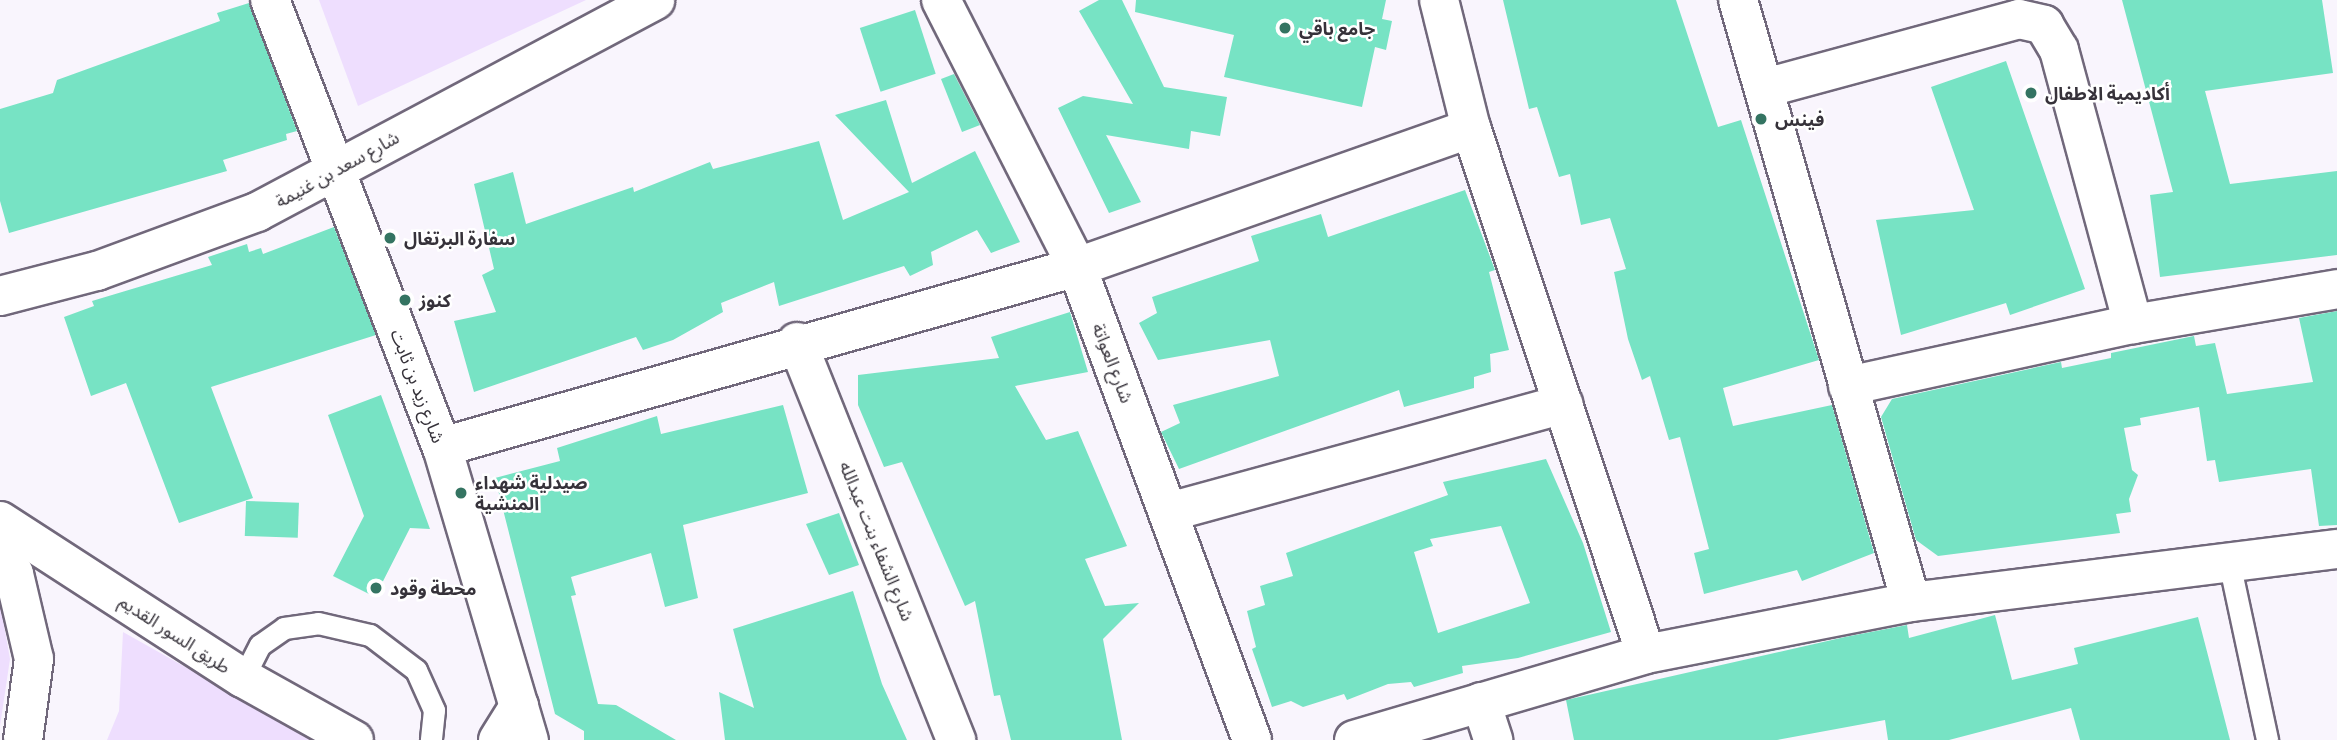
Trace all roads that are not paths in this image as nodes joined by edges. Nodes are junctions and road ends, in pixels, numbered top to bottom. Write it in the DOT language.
graph roads {
  1 [pos="270,0"];
  2 [pos="655,0"];
  3 [pos="941,0"];
  4 [pos="1439,0"];
  5 [pos="1738,0"];
  6 [pos="1765,88"];
  7 [pos="1472,128"];
  8 [pos="335,169"];
  9 [pos="1077,267"];
  10 [pos="2337,289"];
  11 [pos="0,296"];
  12 [pos="2133,324"];
  13 [pos="797,342"];
  14 [pos="1848,386"];
  15 [pos="1563,404"];
  16 [pos="442,447"];
  17 [pos="1169,512"];
  18 [pos="0,521"];
  19 [pos="2337,549"];
  20 [pos="0,553"];
  21 [pos="2229,562"];
  22 [pos="1912,602"];
  23 [pos="1646,653"];
  24 [pos="243,678"];
  25 [pos="1481,702"];
  26 [pos="524,723"];
  27 [pos="23,740"];
  28 [pos="354,740"];
  29 [pos="431,740"];
  30 [pos="498,740"];
  31 [pos="956,740"];
  32 [pos="1252,740"];
  33 [pos="1354,740"];
  34 [pos="1493,740"];
  35 [pos="2267,740"];
  1 -- 8 [label="main road, شارع زيد بن ثابت"];
  2 -- 8 [label="main road, شارع سعد بن غنيمة"];
  3 -- 9 [label="main road, شارع العواتة"];
  4 -- 7 [label="main road"];
  5 -- 6 [label="main road"];
  6 -- 12 [label="main road"];
  6 -- 14 [label="main road"];
  7 -- 9 [label="main road"];
  7 -- 15 [label="main road"];
  8 -- 11 [label="main road, شارع سعد بن غنيمة"];
  8 -- 16 [label="main road, شارع زيد بن ثابت"];
  9 -- 13 [label="main road"];
  9 -- 17 [label="main road, شارع العواتة"];
  10 -- 12 [label="main road"];
  12 -- 14 [label="main road"];
  13 -- 16 [label="main road"];
  13 -- 31 [label="main road, شارع الشفاء بنت عبدالله"];
  14 -- 22 [label="main road"];
  15 -- 17 [label="main road"];
  15 -- 23 [label="main road"];
  16 -- 26 [label="main road, شارع زيد بن ثابت"];
  17 -- 32 [label="main road, شارع العواتة"];
  18 -- 24 [label="main road, طريق السور القديم"];
  19 -- 21 [label="main road"];
  20 -- 27 [label="main road"];
  21 -- 22 [label="main road"];
  21 -- 35 [label="lane"];
  22 -- 23 [label="main road"];
  23 -- 25 [label="main road"];
  24 -- 28 [label="main road, طريق السور القديم"];
  24 -- 29 [label="lane"];
  25 -- 33 [label="main road"];
  25 -- 34 [label="main road"];
  26 -- 30 [label="main road"];
}
